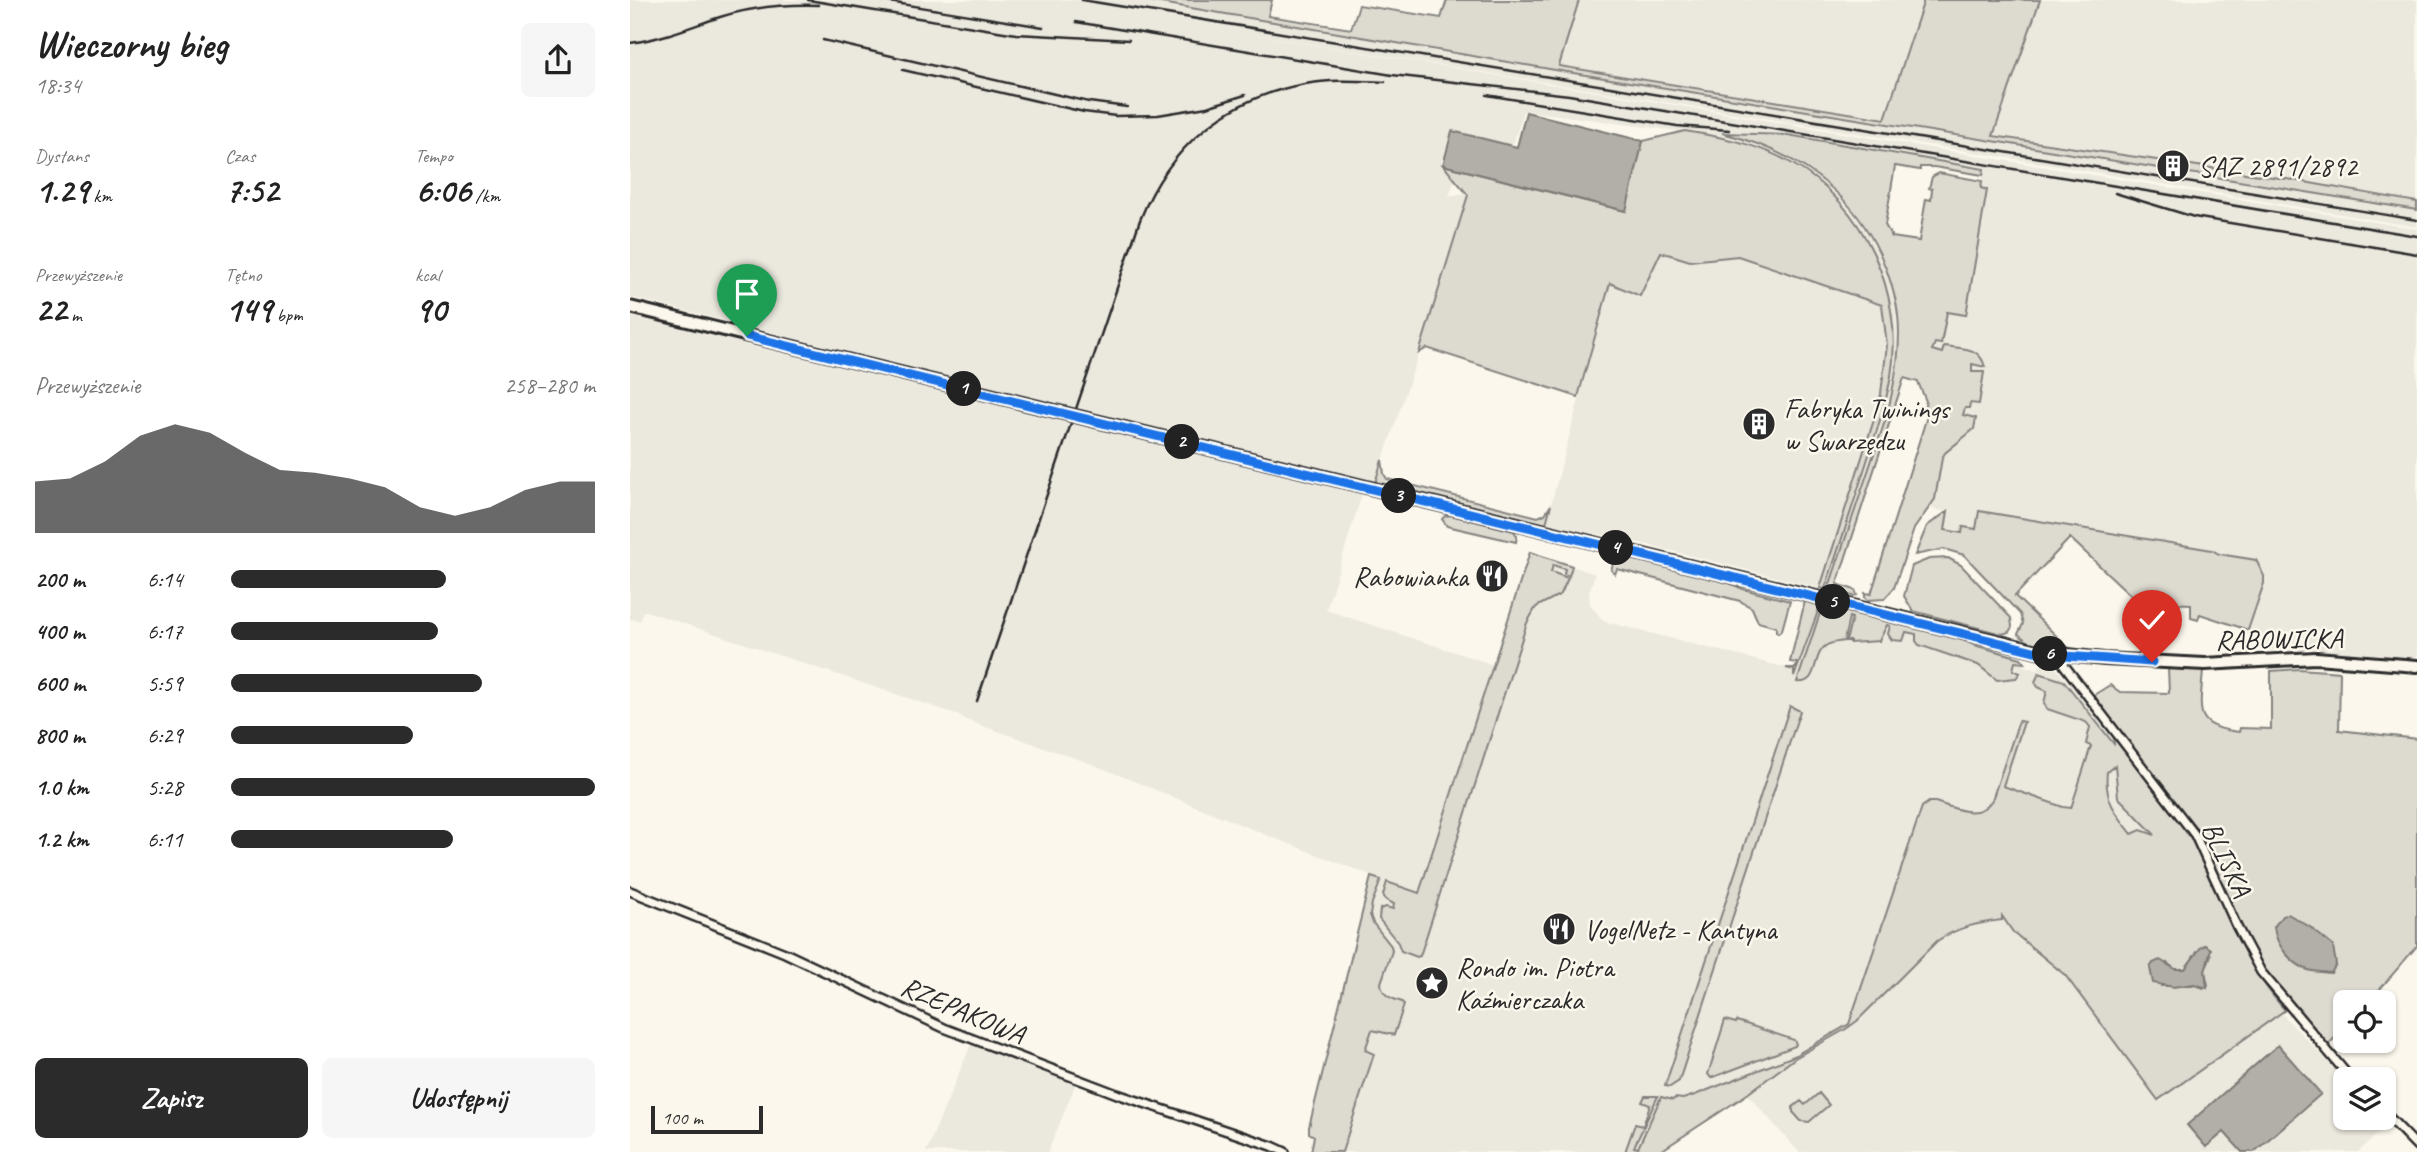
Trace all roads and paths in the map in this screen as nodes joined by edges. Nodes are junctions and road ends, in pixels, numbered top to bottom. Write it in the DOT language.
graph roads {
  1 [pos="630,307"];
  2 [pos="2065,656"];
  3 [pos="2417,666"];
  4 [pos="630,891"];
  5 [pos="2341,1067"];
  6 [pos="2396,1124"];
  7 [pos="2417,1146"];
  8 [pos="1285,1152"];
  1 -- 2 [label="street, RABOWICKA"];
  2 -- 3 [label="street, RABOWICKA"];
  2 -- 5 [label="street, BLISKA"];
  4 -- 8 [label="street, RZEPAKOWA"];
  6 -- 7 [label="street"];
}
